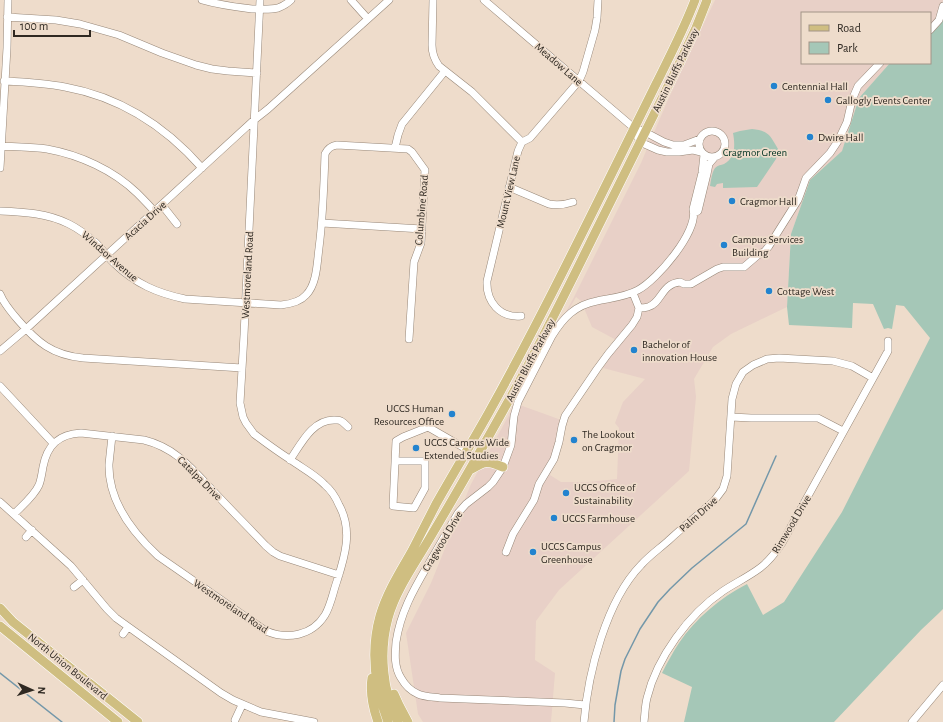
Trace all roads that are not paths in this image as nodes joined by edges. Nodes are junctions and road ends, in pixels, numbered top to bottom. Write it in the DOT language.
graph roads {
  1 [pos="8,0"];
  2 [pos="202,0"];
  3 [pos="260,0"];
  4 [pos="291,0"];
  5 [pos="351,0"];
  6 [pos="389,0"];
  7 [pos="433,0"];
  8 [pos="484,0"];
  9 [pos="598,0"];
  10 [pos="695,0"];
  11 [pos="707,0"];
  12 [pos="943,6"];
  13 [pos="260,9"];
  14 [pos="8,17"];
  15 [pos="368,19"];
  16 [pos="931,29"];
  17 [pos="879,64"];
  18 [pos="445,71"];
  19 [pos="257,73"];
  20 [pos="4,81"];
  21 [pos="579,81"];
  22 [pos="256,97"];
  23 [pos="272,106"];
  24 [pos="254,120"];
  25 [pos="634,128"];
  26 [pos="645,132"];
  27 [pos="700,139"];
  28 [pos="522,142"];
  29 [pos="640,142"];
  30 [pos="1,146"];
  31 [pos="395,148"];
  32 [pos="702,153"];
  33 [pos="715,157"];
  34 [pos="0,168"];
  35 [pos="202,168"];
  36 [pos="509,187"];
  37 [pos="573,202"];
  38 [pos="162,205"];
  39 [pos="0,210"];
  40 [pos="154,211"];
  41 [pos="694,214"];
  42 [pos="322,223"];
  43 [pos="177,224"];
  44 [pos="422,229"];
  45 [pos="106,255"];
  46 [pos="633,293"];
  47 [pos="0,294"];
  48 [pos="245,303"];
  49 [pos="639,308"];
  50 [pos="521,316"];
  51 [pos="26,329"];
  52 [pos="409,339"];
  53 [pos="888,342"];
  54 [pos="0,351"];
  55 [pos="242,368"];
  56 [pos="873,378"];
  57 [pos="0,386"];
  58 [pos="731,417"];
  59 [pos="348,427"];
  60 [pos="843,431"];
  61 [pos="112,436"];
  62 [pos="487,440"];
  63 [pos="54,443"];
  64 [pos="468,450"];
  65 [pos="290,460"];
  66 [pos="395,461"];
  67 [pos="503,467"];
  68 [pos="470,470"];
  69 [pos="0,502"];
  70 [pos="347,502"];
  71 [pos="340,506"];
  72 [pos="14,514"];
  73 [pos="32,530"];
  74 [pos="26,537"];
  75 [pos="506,552"];
  76 [pos="339,575"];
  77 [pos="83,580"];
  78 [pos="74,587"];
  79 [pos="0,608"];
  80 [pos="0,626"];
  81 [pos="128,627"];
  82 [pos="123,634"];
  83 [pos="375,664"];
  84 [pos="384,672"];
  85 [pos="943,685"];
  86 [pos="242,705"];
  87 [pos="585,705"];
  88 [pos="235,720"];
  89 [pos="118,722"];
  90 [pos="138,722"];
  91 [pos="314,722"];
  92 [pos="378,722"];
  93 [pos="388,722"];
  94 [pos="398,722"];
  95 [pos="408,722"];
  96 [pos="584,722"];
  97 [pos="644,722"];
  98 [pos="912,722"];
  1 -- 14 [label="street"];
  2 -- 13 [label="street"];
  3 -- 13 [label="street, Westmoreland Road"];
  4 -- 13 [label="street"];
  5 -- 15 [label="street"];
  6 -- 15 [label="street, Acacia Drive"];
  7 -- 18 [label="street"];
  8 -- 21 [label="street, Meadow Lane"];
  9 -- 21 [label="street, Mount View Lane"];
  10 -- 25 [label="main road, Austin Bluffs Parkway"];
  11 -- 26 [label="main road, Austin Bluffs Parkway"];
  12 -- 16 [label="street"];
  13 -- 19 [label="street, Westmoreland Road"];
  14 -- 19 [label="street"];
  14 -- 20 [label="street"];
  15 -- 23 [label="street, Acacia Drive"];
  17 -- 49 [label="street"];
  18 -- 28 [label="street"];
  18 -- 31 [label="street"];
  19 -- 22 [label="street, Westmoreland Road"];
  20 -- 30 [label="street"];
  20 -- 35 [label="street"];
  21 -- 25 [label="street, Meadow Lane"];
  21 -- 28 [label="street, Mount View Lane"];
  22 -- 23 [label="street"];
  22 -- 24 [label="street, Westmoreland Road"];
  23 -- 24 [label="street, Acacia Drive"];
  24 -- 35 [label="street, Acacia Drive"];
  24 -- 48 [label="street, Westmoreland Road"];
  25 -- 26 [label="street, Meadow Lane"];
  25 -- 29 [label="street, Meadow Lane"];
  25 -- 64 [label="main road, Austin Bluffs Parkway"];
  26 -- 27 [label="street, Meadow Lane"];
  26 -- 29 [label="main road, Austin Bluffs Parkway"];
  27 -- 32 [label="street"];
  27 -- 33 [label="street"];
  28 -- 36 [label="street, Mount View Lane"];
  29 -- 32 [label="street"];
  29 -- 62 [label="main road, Austin Bluffs Parkway"];
  30 -- 34 [label="street"];
  30 -- 40 [label="street"];
  31 -- 42 [label="street, Columbine Road"];
  31 -- 44 [label="street, Columbine Road"];
  32 -- 33 [label="street"];
  32 -- 41 [label="street, Cragwood Drive"];
  33 -- 41 [label="street, Cragwood Drive"];
  35 -- 38 [label="street, Acacia Drive"];
  36 -- 37 [label="street"];
  36 -- 50 [label="street, Mount View Lane"];
  38 -- 40 [label="street, Acacia Drive"];
  38 -- 43 [label="street"];
  39 -- 45 [label="street, Windsor Avenue"];
  40 -- 45 [label="street, Acacia Drive"];
  41 -- 46 [label="street, Cragwood Drive"];
  42 -- 44 [label="street"];
  42 -- 48 [label="street, Windsor Avenue"];
  44 -- 52 [label="street, Columbine Road"];
  45 -- 48 [label="street, Windsor Avenue"];
  45 -- 51 [label="street, Acacia Drive"];
  46 -- 49 [label="street"];
  46 -- 67 [label="street, Cragwood Drive"];
  47 -- 51 [label="street"];
  48 -- 55 [label="street, Westmoreland Road"];
  49 -- 75 [label="street"];
  51 -- 54 [label="street, Acacia Drive"];
  51 -- 55 [label="street"];
  53 -- 56 [label="street, Rimwood Drive"];
  55 -- 65 [label="street, Westmoreland Road"];
  56 -- 58 [label="street, Palm Drive"];
  56 -- 60 [label="street, Rimwood Drive"];
  57 -- 63 [label="street"];
  58 -- 60 [label="street"];
  58 -- 87 [label="street, Palm Drive"];
  59 -- 65 [label="street"];
  60 -- 97 [label="street, Rimwood Drive"];
  61 -- 63 [label="street, Catalpa Drive"];
  61 -- 76 [label="street, Catalpa Drive"];
  61 -- 76 [label="street, Westmoreland Road"];
  62 -- 67 [label="main road"];
  62 -- 68 [label="main road, Austin Bluffs Parkway"];
  63 -- 72 [label="street"];
  64 -- 66 [label="street"];
  64 -- 68 [label="main road"];
  64 -- 83 [label="main road, Austin Bluffs Parkway"];
  65 -- 71 [label="street, Westmoreland Road"];
  66 -- 66 [label="street"];
  67 -- 68 [label="main road"];
  67 -- 87 [label="street, Cragwood Drive"];
  68 -- 84 [label="main road, Austin Bluffs Parkway"];
  69 -- 72 [label="street"];
  70 -- 71 [label="street"];
  71 -- 76 [label="street, Westmoreland Road"];
  72 -- 73 [label="street"];
  73 -- 74 [label="street"];
  73 -- 77 [label="street"];
  77 -- 78 [label="street"];
  77 -- 81 [label="street"];
  79 -- 90 [label="main road, North Union Boulevard"];
  80 -- 89 [label="main road, North Union Boulevard"];
  81 -- 82 [label="street"];
  81 -- 86 [label="street"];
  83 -- 92 [label="main road"];
  83 -- 93 [label="main road, Austin Bluffs Parkway"];
  84 -- 94 [label="main road, Austin Bluffs Parkway"];
  84 -- 95 [label="main road"];
  85 -- 98 [label="street"];
  86 -- 88 [label="street"];
  86 -- 91 [label="street"];
  87 -- 96 [label="street, Palm Drive"];
}
